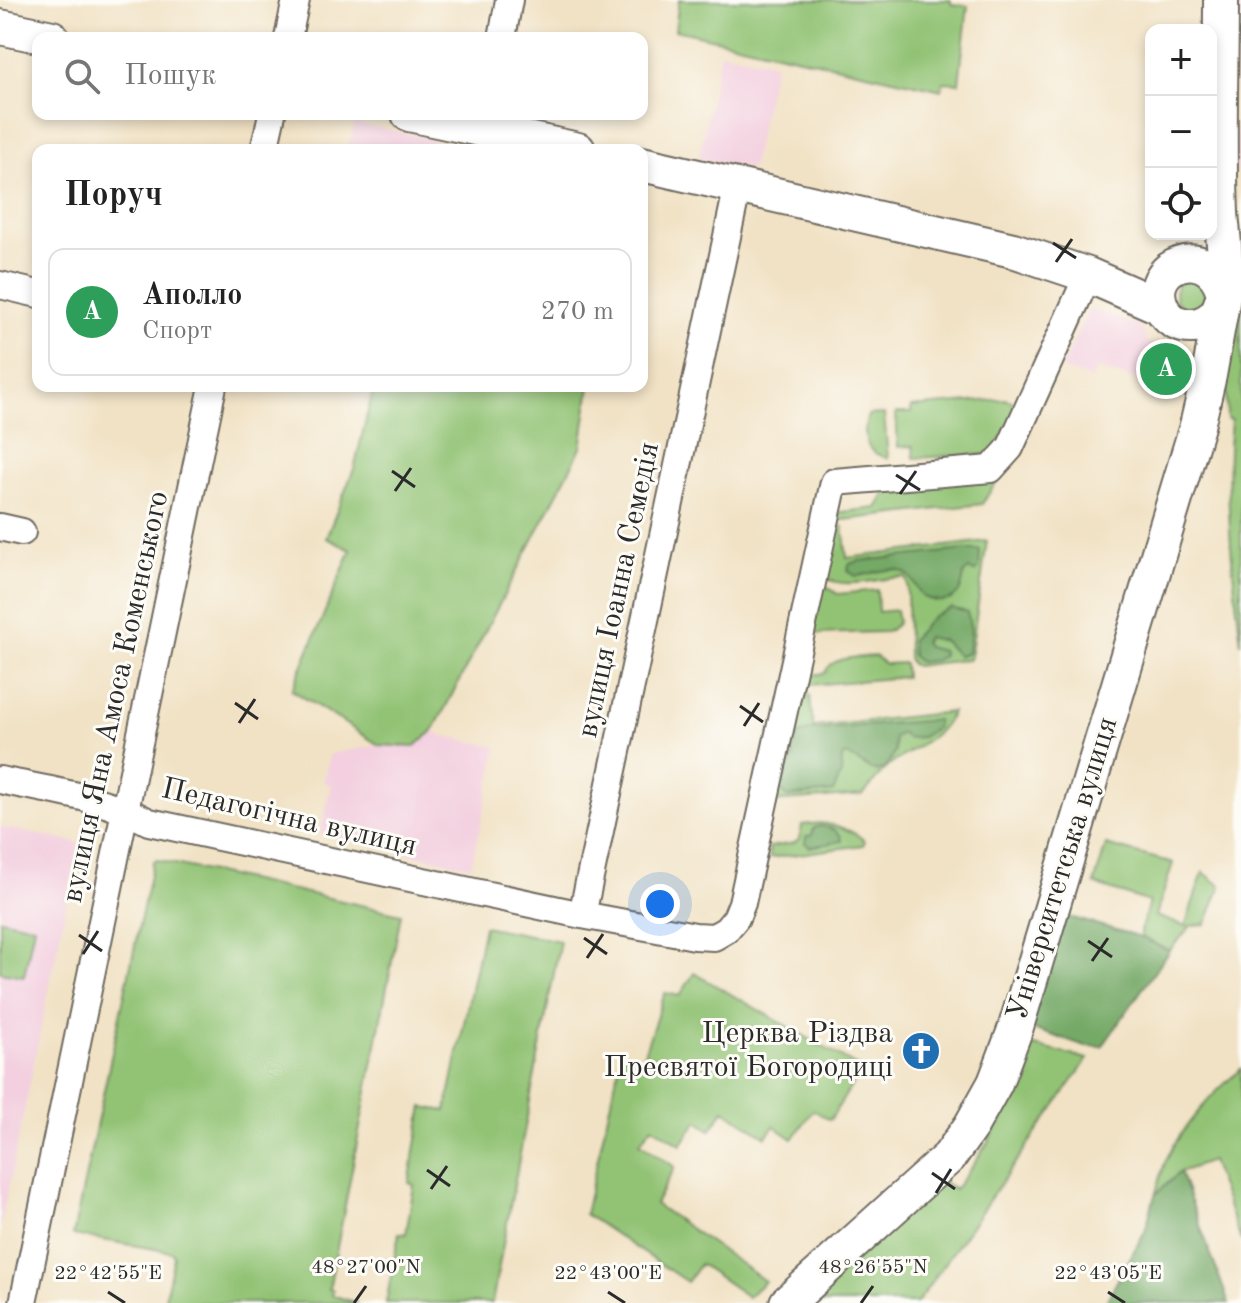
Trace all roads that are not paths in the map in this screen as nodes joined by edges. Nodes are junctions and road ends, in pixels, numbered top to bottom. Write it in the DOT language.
graph roads {
  1 [pos="296,0"];
  2 [pos="509,0"];
  3 [pos="1221,0"];
  4 [pos="0,27"];
  5 [pos="289,32"];
  6 [pos="503,32"];
  7 [pos="32,34"];
  8 [pos="271,120"];
  9 [pos="486,122"];
  10 [pos="265,144"];
  11 [pos="558,144"];
  12 [pos="648,165"];
  13 [pos="1216,168"];
  14 [pos="738,185"];
  15 [pos="1217,238"];
  16 [pos="1202,240"];
  17 [pos="1177,266"];
  18 [pos="1088,275"];
  19 [pos="0,285"];
  20 [pos="32,293"];
  21 [pos="1222,297"];
  22 [pos="1170,316"];
  23 [pos="1212,361"];
  24 [pos="212,392"];
  25 [pos="0,780"];
  26 [pos="125,809"];
  27 [pos="574,913"];
  28 [pos="23,1303"];
  29 [pos="787,1303"];
  1 -- 5 [label="street"];
  2 -- 6 [label="street"];
  3 -- 13 [label="main road, Університетська вулиця"];
  4 -- 7 [label="main road"];
  8 -- 10 [label="street"];
  9 -- 11 [label="main road"];
  12 -- 14 [label="main road"];
  14 -- 18 [label="main road"];
  14 -- 27 [label="street, вулиця Іоанна Семедія"];
  15 -- 21 [label="main road, Університетська вулиця"];
  16 -- 17 [label="main road"];
  17 -- 18 [label="main road"];
  17 -- 21 [label="main road"];
  17 -- 22 [label="main road"];
  18 -- 22 [label="main road"];
  18 -- 27 [label="street"];
  19 -- 20 [label="street"];
  21 -- 22 [label="main road"];
  21 -- 23 [label="main road, Університетська вулиця"];
  22 -- 23 [label="main road"];
  23 -- 29 [label="main road, Університетська вулиця"];
  24 -- 26 [label="street, вулиця Яна Амоса Коменського"];
  25 -- 26 [label="street, Педагогічна вулиця"];
  26 -- 27 [label="street, Педагогічна вулиця"];
  26 -- 28 [label="street, вулиця Яна Амоса Коменського"];
}
